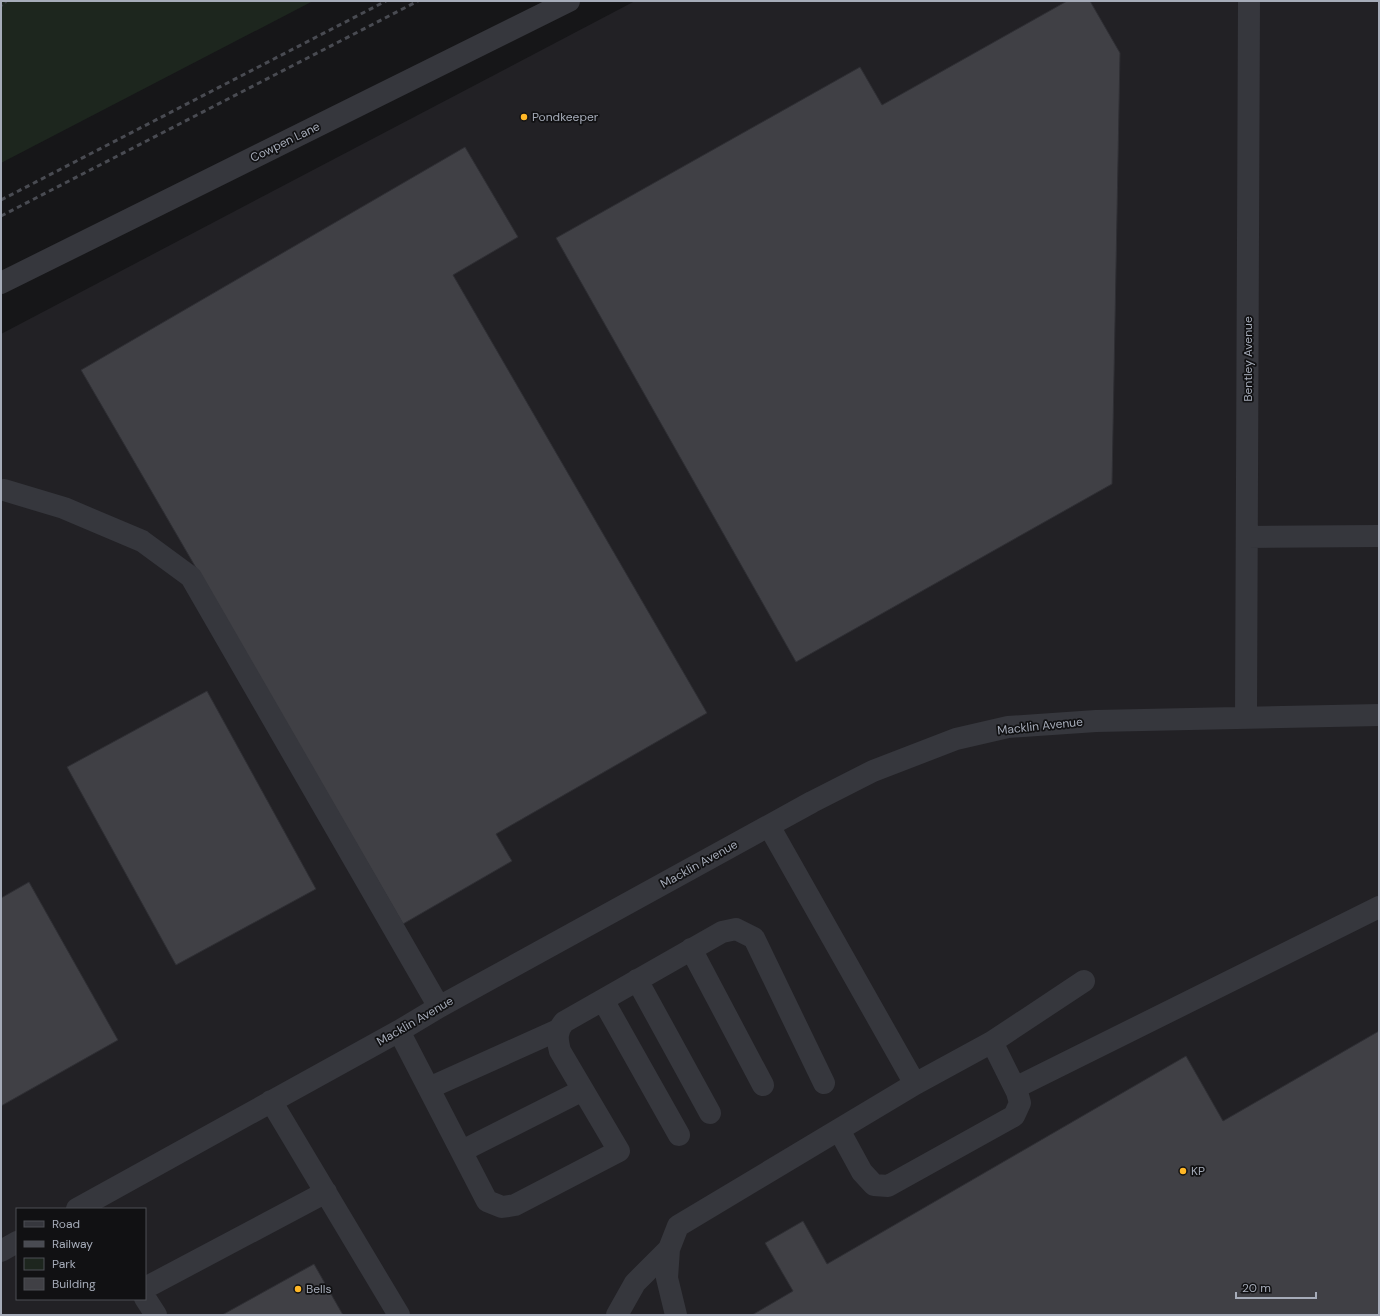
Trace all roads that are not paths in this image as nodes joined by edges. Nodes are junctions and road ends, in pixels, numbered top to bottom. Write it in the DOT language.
graph roads {
  1 [pos="569,1"];
  2 [pos="1249,1"];
  3 [pos="1,283"];
  4 [pos="4,490"];
  5 [pos="1379,536"];
  6 [pos="1247,537"];
  7 [pos="1379,715"];
  8 [pos="1246,717"];
  9 [pos="769,826"];
  10 [pos="1379,907"];
  11 [pos="691,949"];
  12 [pos="637,980"];
  13 [pos="1084,981"];
  14 [pos="603,1000"];
  15 [pos="439,1007"];
  16 [pos="399,1030"];
  17 [pos="558,1030"];
  18 [pos="992,1042"];
  19 [pos="824,1083"];
  20 [pos="915,1084"];
  21 [pos="762,1085"];
  22 [pos="429,1088"];
  23 [pos="1015,1088"];
  24 [pos="583,1090"];
  25 [pos="271,1102"];
  26 [pos="710,1113"];
  27 [pos="839,1130"];
  28 [pos="679,1135"];
  29 [pos="462,1151"];
  30 [pos="326,1192"];
  31 [pos="81,1208"];
  32 [pos="16,1243"];
  33 [pos="669,1249"];
  34 [pos="1,1251"];
  35 [pos="146,1287"];
  36 [pos="146,1300"];
  37 [pos="156,1315"];
  38 [pos="399,1315"];
  39 [pos="617,1315"];
  40 [pos="676,1315"];
  1 -- 3 [label="street, Cowpen Lane"];
  2 -- 6 [label="street, Bentley Avenue"];
  4 -- 15 [label="street"];
  5 -- 6 [label="street"];
  6 -- 8 [label="street, Bentley Avenue"];
  7 -- 8 [label="street, Macklin Avenue"];
  8 -- 9 [label="street, Macklin Avenue"];
  9 -- 15 [label="street, Macklin Avenue"];
  9 -- 20 [label="street"];
  10 -- 23 [label="street"];
  11 -- 12 [label="street"];
  11 -- 19 [label="street"];
  11 -- 21 [label="street"];
  12 -- 14 [label="street"];
  12 -- 26 [label="street"];
  13 -- 18 [label="street"];
  14 -- 17 [label="street"];
  14 -- 28 [label="street"];
  15 -- 16 [label="street, Macklin Avenue"];
  16 -- 22 [label="street"];
  16 -- 25 [label="street, Macklin Avenue"];
  17 -- 22 [label="street"];
  17 -- 24 [label="street"];
  18 -- 20 [label="street"];
  18 -- 23 [label="street"];
  20 -- 27 [label="street"];
  22 -- 29 [label="street"];
  23 -- 27 [label="street"];
  24 -- 29 [label="street"];
  24 -- 29 [label="street"];
  25 -- 30 [label="street"];
  25 -- 31 [label="street, Macklin Avenue"];
  27 -- 33 [label="street"];
  30 -- 35 [label="street"];
  30 -- 38 [label="street"];
  32 -- 34 [label="street"];
  33 -- 39 [label="street"];
  33 -- 40 [label="street"];
  36 -- 37 [label="street"];
}
